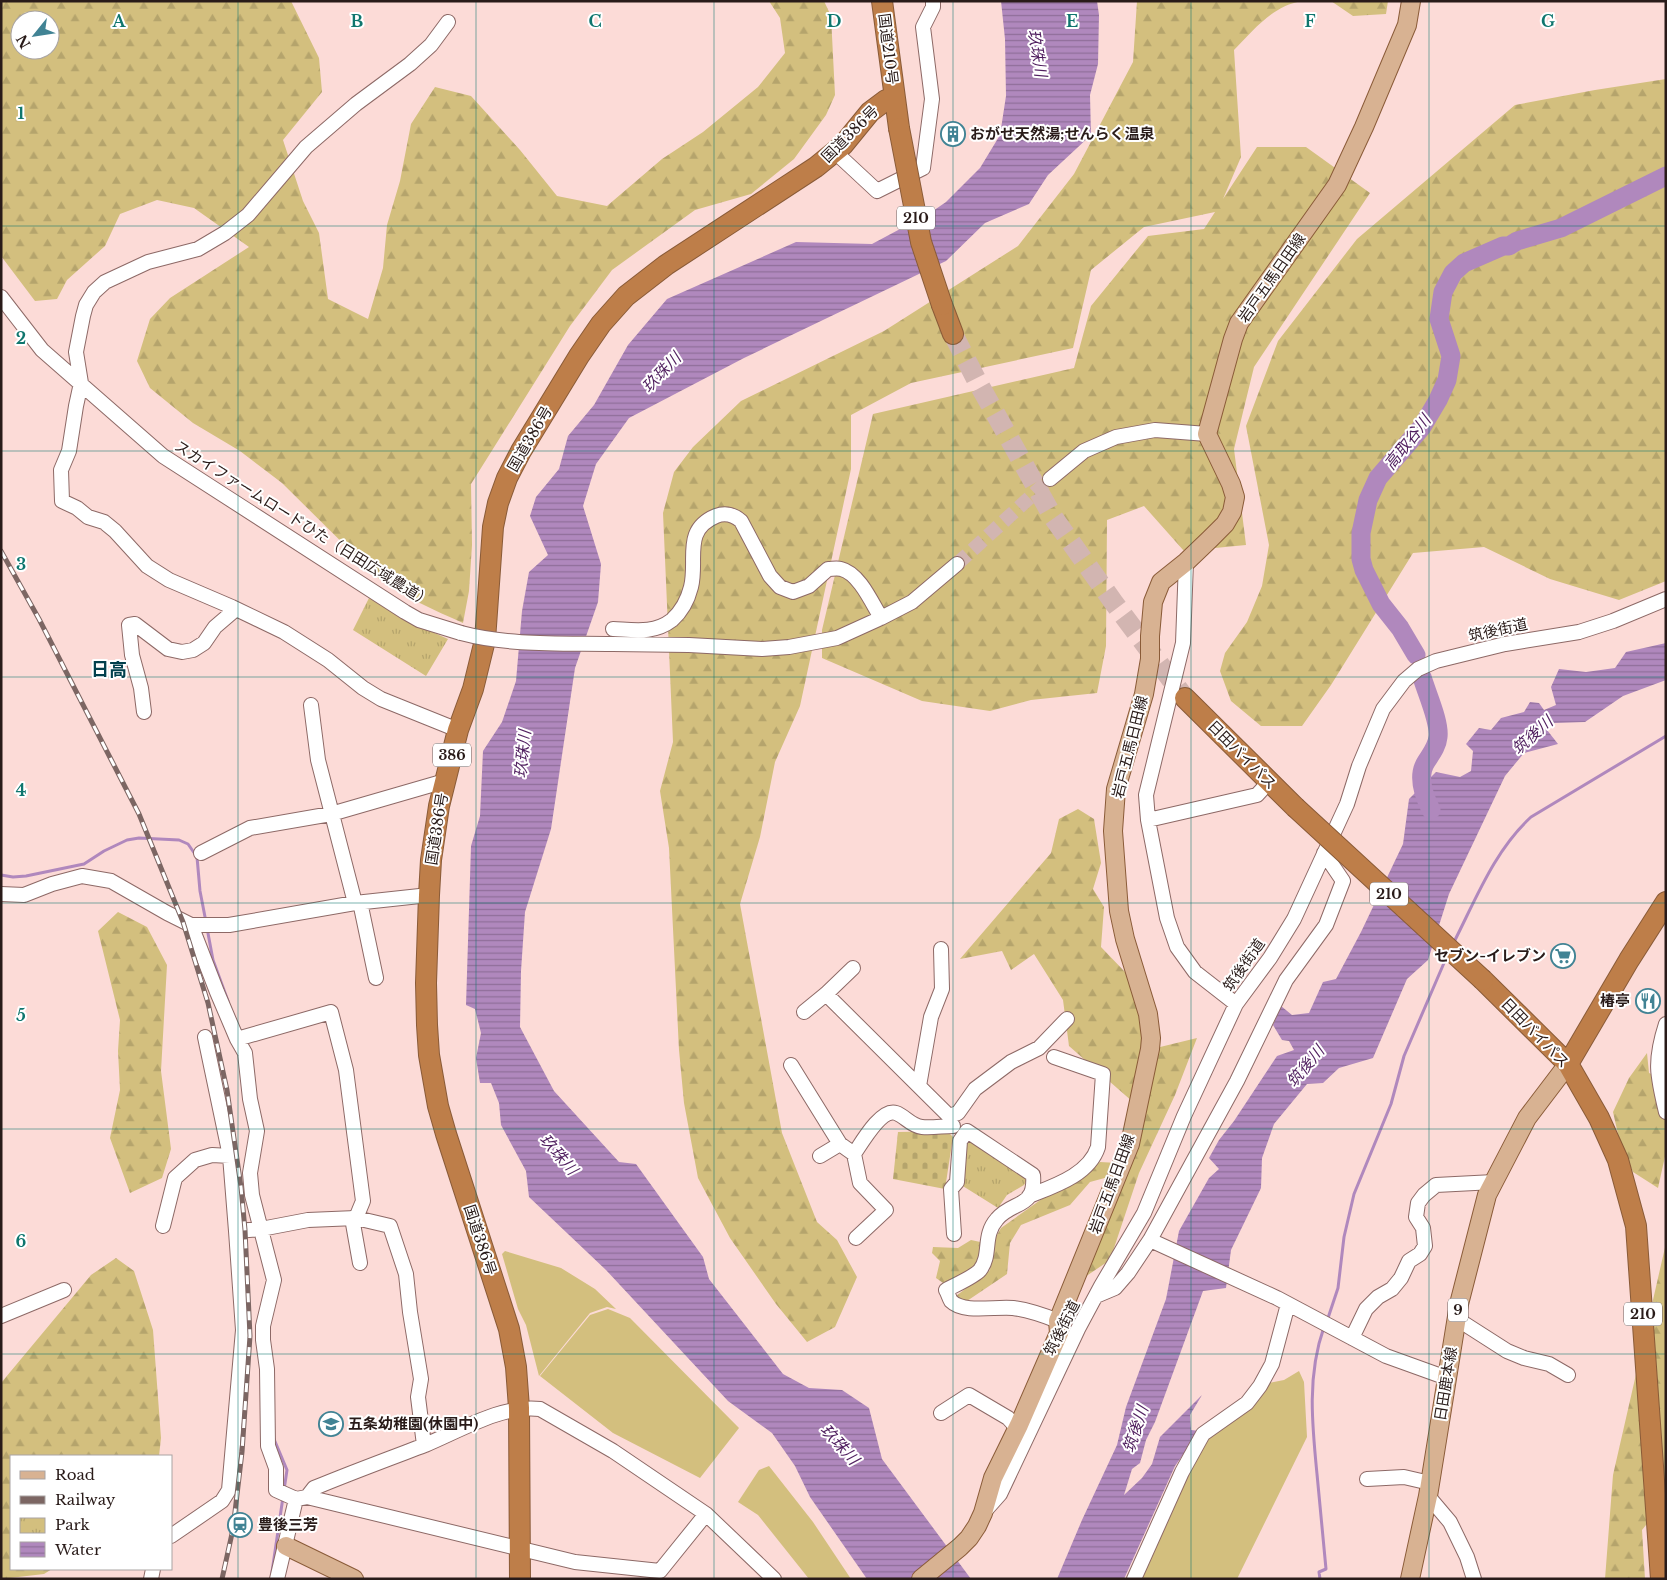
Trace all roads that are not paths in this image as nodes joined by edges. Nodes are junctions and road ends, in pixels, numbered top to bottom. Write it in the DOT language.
graph roads {
  1 [pos="882,1"];
  2 [pos="933,1"];
  3 [pos="1411,1"];
  4 [pos="448,22"];
  5 [pos="894,97"];
  6 [pos="835,152"];
  7 [pos="1,297"];
  8 [pos="953,334"];
  9 [pos="81,383"];
  10 [pos="1207,434"];
  11 [pos="1050,479"];
  12 [pos="1186,562"];
  13 [pos="956,564"];
  14 [pos="1666,599"];
  15 [pos="236,609"];
  16 [pos="881,618"];
  17 [pos="613,629"];
  18 [pos="1185,698"];
  19 [pos="311,705"];
  20 [pos="144,712"];
  21 [pos="458,730"];
  22 [pos="445,781"];
  23 [pos="1269,782"];
  24 [pos="331,814"];
  25 [pos="1148,820"];
  26 [pos="1324,852"];
  27 [pos="201,853"];
  28 [pos="1,894"];
  29 [pos="429,896"];
  30 [pos="1666,902"];
  31 [pos="358,903"];
  32 [pos="201,925"];
  33 [pos="941,949"];
  34 [pos="853,968"];
  35 [pos="376,978"];
  36 [pos="826,994"];
  37 [pos="1236,1004"];
  38 [pos="804,1012"];
  39 [pos="1067,1019"];
  40 [pos="1666,1024"];
  41 [pos="205,1037"];
  42 [pos="242,1038"];
  43 [pos="1054,1057"];
  44 [pos="1568,1064"];
  45 [pos="791,1065"];
  46 [pos="919,1086"];
  47 [pos="1666,1112"];
  48 [pos="951,1121"];
  49 [pos="963,1137"];
  50 [pos="840,1144"];
  51 [pos="854,1154"];
  52 [pos="230,1156"];
  53 [pos="820,1156"];
  54 [pos="1494,1182"];
  55 [pos="1029,1196"];
  56 [pos="354,1218"];
  57 [pos="164,1226"];
  58 [pos="266,1228"];
  59 [pos="236,1231"];
  60 [pos="954,1234"];
  61 [pos="856,1238"];
  62 [pos="1150,1240"];
  63 [pos="360,1263"];
  64 [pos="64,1290"];
  65 [pos="1096,1296"];
  66 [pos="1282,1301"];
  67 [pos="1,1316"];
  68 [pos="1457,1319"];
  69 [pos="1058,1321"];
  70 [pos="1352,1338"];
  71 [pos="1568,1375"];
  72 [pos="1447,1378"];
  73 [pos="519,1408"];
  74 [pos="940,1412"];
  75 [pos="1017,1428"];
  76 [pos="424,1445"];
  77 [pos="1367,1479"];
  78 [pos="1429,1489"];
  79 [pos="302,1498"];
  80 [pos="983,1513"];
  81 [pos="706,1514"];
  82 [pos="172,1535"];
  83 [pos="286,1546"];
  84 [pos="520,1549"];
  85 [pos="663,1575"];
  86 [pos="277,1579"];
  87 [pos="354,1579"];
  88 [pos="520,1579"];
  89 [pos="774,1579"];
  90 [pos="921,1579"];
  91 [pos="1134,1579"];
  92 [pos="1410,1579"];
  93 [pos="1474,1579"];
  94 [pos="1661,1579"];
  1 -- 5 [label="highway, 国道210号 / 210"];
  2 -- 6 [label="street"];
  3 -- 10 [label="main road, 岩戸五馬日田線"];
  4 -- 9 [label="street"];
  5 -- 6 [label="highway, 国道386号 / 386"];
  5 -- 8 [label="highway, 210, bridge"];
  6 -- 21 [label="highway, 国道386号 / 386"];
  7 -- 9 [label="street, スカイファームロードひた（日田広域農道）"];
  9 -- 15 [label="street"];
  9 -- 16 [label="street, スカイファームロードひた（日田広域農道）, bridge"];
  10 -- 11 [label="street"];
  10 -- 12 [label="main road, 岩戸五馬日田線"];
  12 -- 25 [label="street"];
  12 -- 69 [label="main road, 岩戸五馬日田線"];
  13 -- 16 [label="street, スカイファームロードひた（日田広域農道）"];
  14 -- 26 [label="street, 筑後街道"];
  15 -- 20 [label="street"];
  15 -- 21 [label="street"];
  16 -- 17 [label="street"];
  18 -- 23 [label="highway, 日田バイパス / 210"];
  19 -- 24 [label="street"];
  21 -- 22 [label="highway, 国道386号 / 386"];
  22 -- 24 [label="street"];
  22 -- 29 [label="highway, 国道386号 / 386"];
  23 -- 25 [label="street"];
  23 -- 44 [label="highway, 日田バイパス / 210, bridge"];
  24 -- 27 [label="street"];
  24 -- 31 [label="street"];
  25 -- 37 [label="street"];
  26 -- 37 [label="street, 筑後街道"];
  26 -- 62 [label="street"];
  28 -- 32 [label="street"];
  29 -- 31 [label="street"];
  29 -- 73 [label="highway, 国道386号 / 386"];
  30 -- 44 [label="highway"];
  31 -- 32 [label="street"];
  31 -- 35 [label="street"];
  32 -- 42 [label="street"];
  33 -- 46 [label="street"];
  34 -- 36 [label="street"];
  36 -- 38 [label="street"];
  36 -- 46 [label="street"];
  37 -- 65 [label="street, 筑後街道"];
  39 -- 48 [label="street"];
  40 -- 47 [label="street"];
  41 -- 52 [label="street"];
  42 -- 56 [label="street"];
  42 -- 58 [label="street"];
  43 -- 55 [label="street"];
  44 -- 54 [label="main road, 日田鹿本線 / 9"];
  44 -- 94 [label="highway, 日田バイパス / 210"];
  45 -- 50 [label="street"];
  46 -- 48 [label="street"];
  48 -- 49 [label="street"];
  48 -- 51 [label="street"];
  49 -- 55 [label="street"];
  49 -- 60 [label="street"];
  50 -- 51 [label="street"];
  50 -- 53 [label="street"];
  51 -- 61 [label="street"];
  52 -- 57 [label="street"];
  52 -- 59 [label="street"];
  54 -- 68 [label="main road, 日田鹿本線 / 9"];
  54 -- 70 [label="street"];
  55 -- 69 [label="street"];
  56 -- 58 [label="street"];
  56 -- 63 [label="street"];
  56 -- 76 [label="street"];
  58 -- 59 [label="street"];
  58 -- 79 [label="street"];
  59 -- 82 [label="street"];
  62 -- 65 [label="street"];
  62 -- 66 [label="street"];
  64 -- 67 [label="street"];
  65 -- 80 [label="street, 筑後街道"];
  66 -- 70 [label="street"];
  66 -- 91 [label="street"];
  68 -- 71 [label="street"];
  68 -- 72 [label="main road, 日田鹿本線 / 9"];
  69 -- 75 [label="main road, 岩戸五馬日田線"];
  70 -- 72 [label="street"];
  72 -- 78 [label="main road, 日田鹿本線 / 9"];
  73 -- 76 [label="street"];
  73 -- 81 [label="street"];
  73 -- 84 [label="highway, 国道386号 / 386"];
  74 -- 75 [label="street"];
  75 -- 80 [label="main road, 岩戸五馬日田線"];
  76 -- 79 [label="street"];
  77 -- 78 [label="street"];
  78 -- 92 [label="main road, 日田鹿本線 / 9"];
  78 -- 93 [label="street"];
  79 -- 83 [label="street"];
  79 -- 84 [label="street"];
  80 -- 90 [label="main road, 岩戸五馬日田線"];
  81 -- 85 [label="street"];
  81 -- 89 [label="street"];
  83 -- 86 [label="street"];
  83 -- 87 [label="main road"];
  84 -- 85 [label="street"];
  84 -- 88 [label="highway, 国道386号 / 386"];
}
